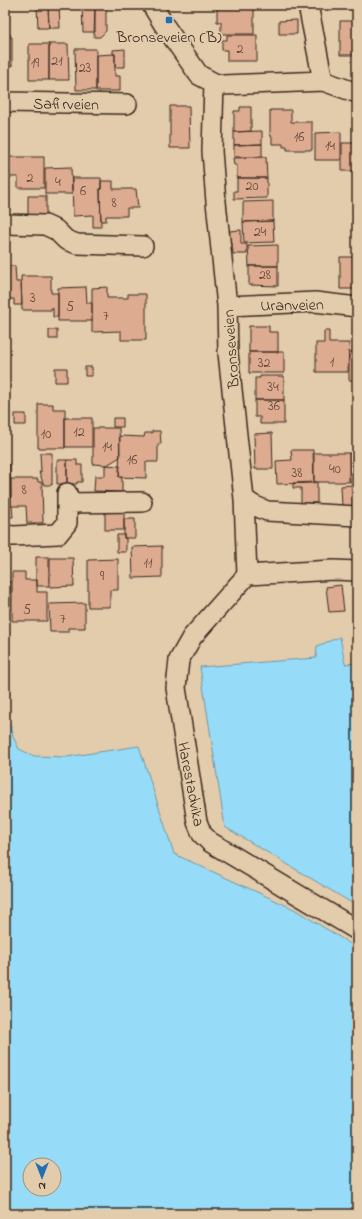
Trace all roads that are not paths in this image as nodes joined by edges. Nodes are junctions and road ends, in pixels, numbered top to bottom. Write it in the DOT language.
graph roads {
  1 [pos="152,5"];
  2 [pos="308,5"];
  3 [pos="206,79"];
  4 [pos="323,81"];
  5 [pos="357,92"];
  6 [pos="5,102"];
  7 [pos="127,104"];
  8 [pos="5,224"];
  9 [pos="143,246"];
  10 [pos="227,306"];
  11 [pos="357,307"];
  12 [pos="244,499"];
  13 [pos="142,502"];
  14 [pos="357,516"];
  15 [pos="5,536"];
  16 [pos="357,571"];
  17 [pos="247,575"];
  18 [pos="357,930"];
  1 -- 3 [label="street"];
  2 -- 4 [label="street"];
  3 -- 4 [label="street"];
  3 -- 10 [label="street, Bronseveien"];
  4 -- 5 [label="street"];
  6 -- 7 [label="street, Safirveien"];
  8 -- 9 [label="street"];
  10 -- 11 [label="street, Uranveien"];
  10 -- 12 [label="street, Bronseveien"];
  12 -- 14 [label="street"];
  12 -- 17 [label="street"];
  13 -- 15 [label="street"];
  16 -- 17 [label="street"];
  17 -- 18 [label="street, Harestadvika"];
}
